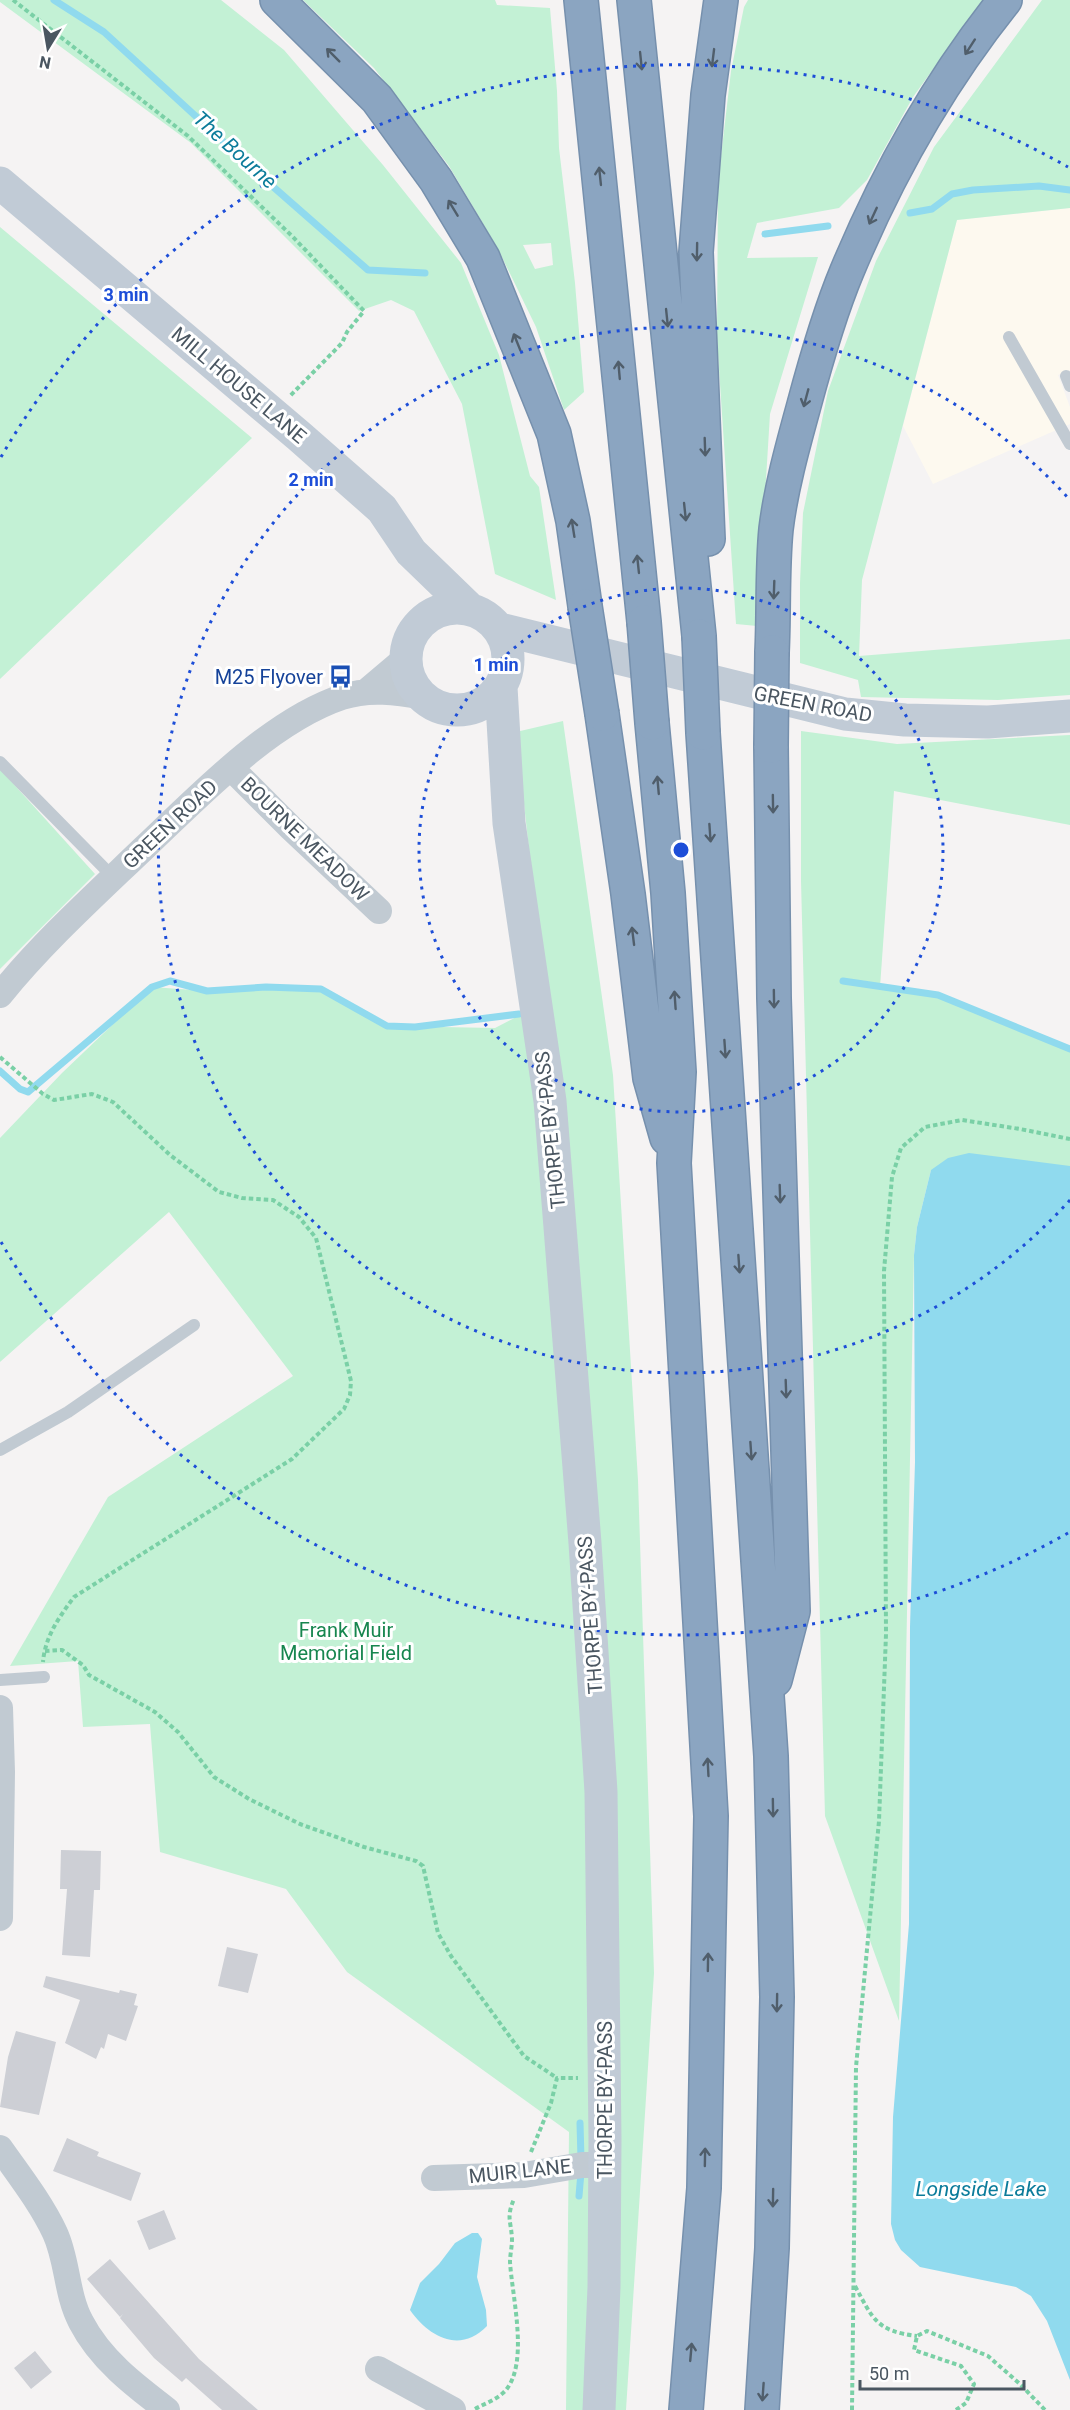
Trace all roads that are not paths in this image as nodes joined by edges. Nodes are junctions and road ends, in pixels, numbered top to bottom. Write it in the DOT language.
graph roads {
  1 [pos="277,0"];
  2 [pos="721,0"];
  3 [pos="1005,0"];
  4 [pos="634,1"];
  5 [pos="581,4"];
  6 [pos="0,183"];
  7 [pos="1009,337"];
  8 [pos="1070,444"];
  9 [pos="411,552"];
  10 [pos="471,610"];
  11 [pos="419,625"];
  12 [pos="500,629"];
  13 [pos="699,636"];
  14 [pos="561,646"];
  15 [pos="406,658"];
  16 [pos="505,677"];
  17 [pos="367,691"];
  18 [pos="424,697"];
  19 [pos="458,710"];
  20 [pos="1070,716"];
  21 [pos="0,762"];
  22 [pos="231,768"];
  23 [pos="509,823"];
  24 [pos="113,877"];
  25 [pos="379,911"];
  26 [pos="0,995"];
  27 [pos="674,1163"];
  28 [pos="194,1325"];
  29 [pos="0,1450"];
  30 [pos="44,1677"];
  31 [pos="0,1680"];
  32 [pos="768,1707"];
  33 [pos="0,1708"];
  34 [pos="0,1918"];
  35 [pos="0,2148"];
  36 [pos="605,2165"];
  37 [pos="434,2178"];
  38 [pos="378,2369"];
  39 [pos="158,2407"];
  40 [pos="453,2410"];
  41 [pos="599,2410"];
  42 [pos="686,2410"];
  43 [pos="762,2410"];
  27 -- 1 [label="highway, one-way, bridge"];
  2 -- 13 [label="highway, one-way"];
  3 -- 32 [label="highway, one-way, bridge"];
  4 -- 13 [label="highway, one-way"];
  27 -- 5 [label="highway, one-way, bridge"];
  6 -- 9 [label="main road, MILL HOUSE LANE"];
  7 -- 8 [label="lane"];
  9 -- 10 [label="main road, MILL HOUSE LANE"];
  9 -- 11 [label="main road, MILL HOUSE LANE"];
  10 -- 11 [label="main road"];
  10 -- 12 [label="main road"];
  11 -- 15 [label="main road"];
  12 -- 14 [label="main road, GREEN ROAD"];
  12 -- 16 [label="main road"];
  13 -- 32 [label="highway, one-way, bridge"];
  14 -- 16 [label="main road"];
  14 -- 20 [label="main road, GREEN ROAD"];
  15 -- 17 [label="street, GREEN ROAD"];
  15 -- 18 [label="main road"];
  16 -- 19 [label="main road"];
  16 -- 23 [label="main road, THORPE BY-PASS"];
  17 -- 18 [label="street, GREEN ROAD"];
  17 -- 22 [label="street, GREEN ROAD"];
  18 -- 19 [label="main road"];
  19 -- 23 [label="main road, THORPE BY-PASS"];
  21 -- 24 [label="lane"];
  22 -- 24 [label="street, GREEN ROAD"];
  22 -- 25 [label="street, BOURNE MEADOW"];
  23 -- 36 [label="main road, THORPE BY-PASS"];
  24 -- 26 [label="street, GREEN ROAD"];
  42 -- 27 [label="highway, one-way"];
  28 -- 29 [label="lane"];
  30 -- 31 [label="lane"];
  32 -- 43 [label="highway, one-way"];
  33 -- 34 [label="street"];
  35 -- 39 [label="street"];
  36 -- 37 [label="street, MUIR LANE"];
  36 -- 41 [label="main road, THORPE BY-PASS"];
  38 -- 40 [label="street"];
}
